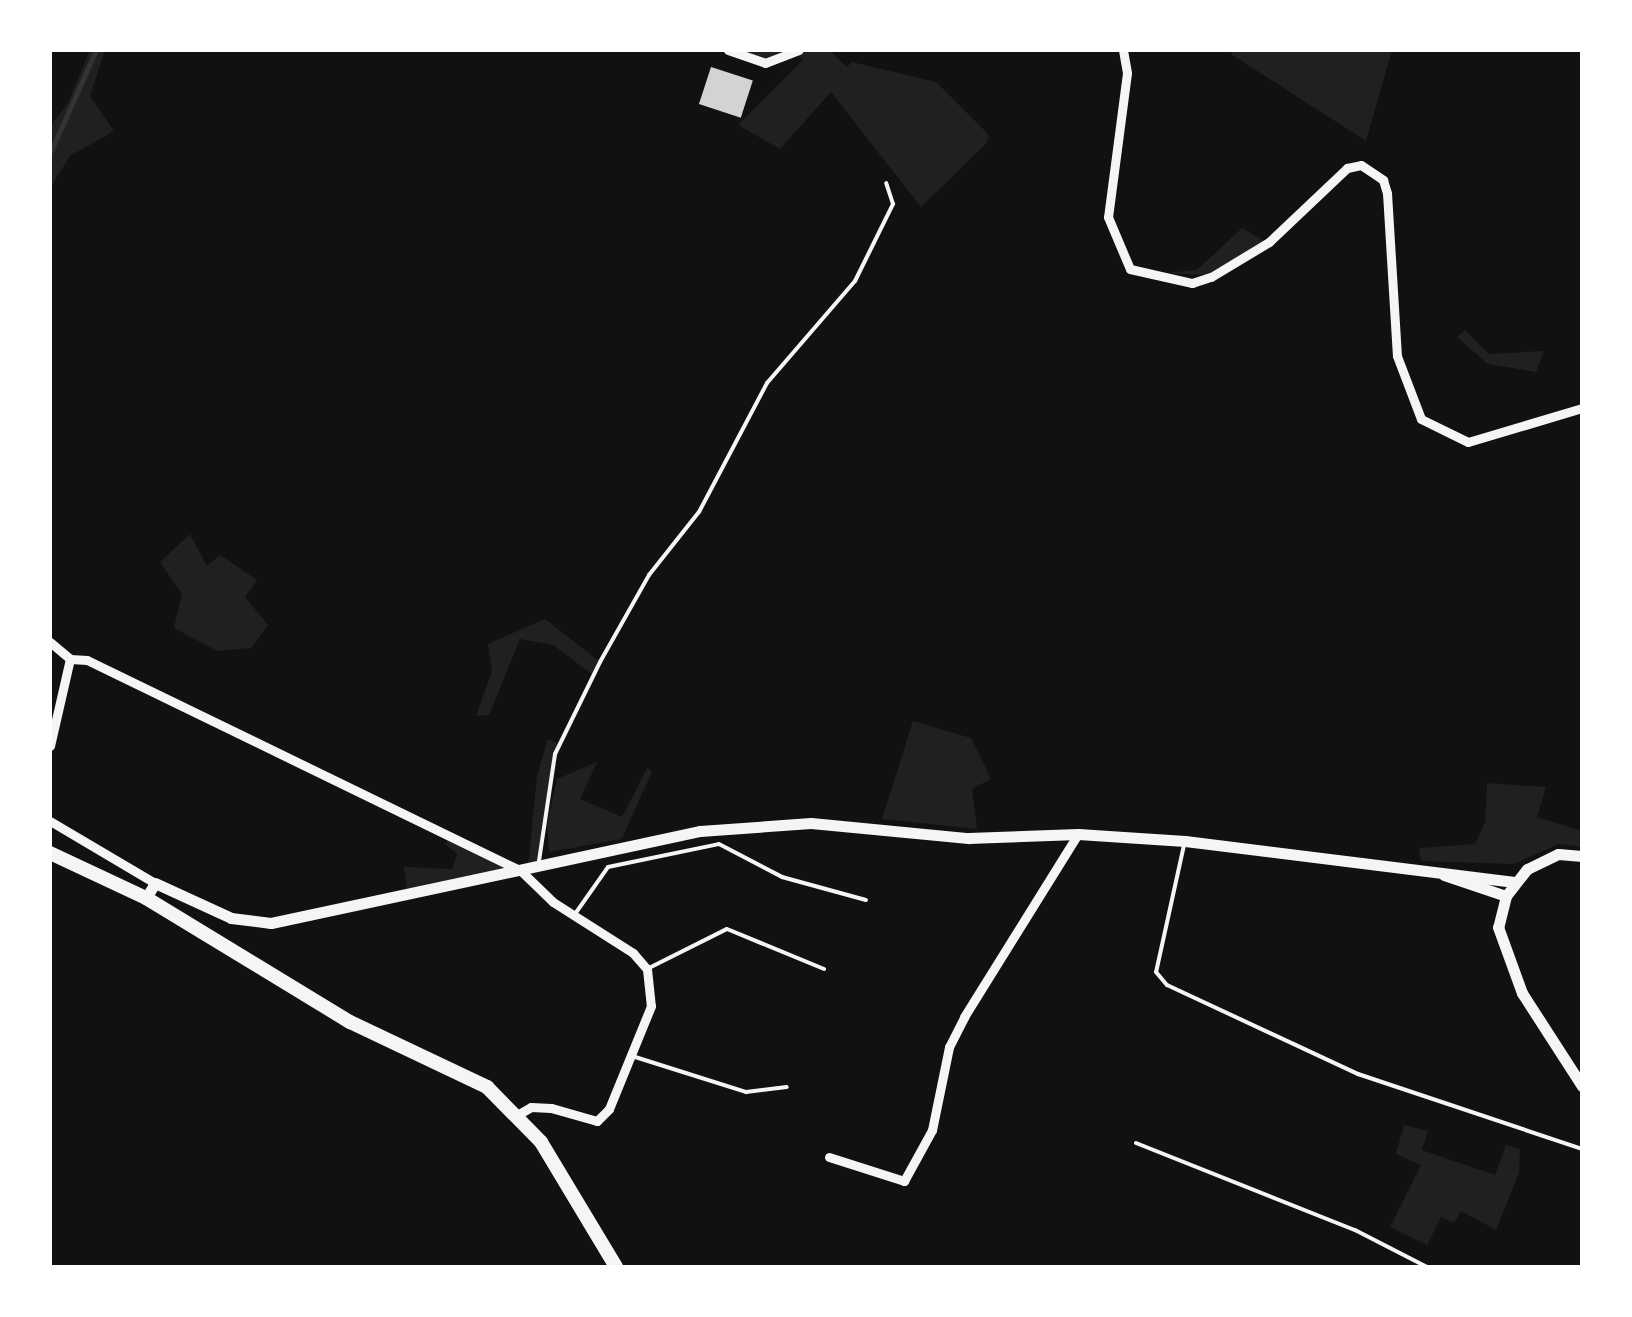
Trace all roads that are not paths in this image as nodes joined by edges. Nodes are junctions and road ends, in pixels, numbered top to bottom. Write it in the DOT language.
graph roads {
  1 [pos="728,50"];
  2 [pos="799,50"];
  3 [pos="1123,50"];
  4 [pos="886,183"];
  5 [pos="1582,408"];
  6 [pos="50,642"];
  7 [pos="70,659"];
  8 [pos="50,746"];
  9 [pos="50,821"];
  10 [pos="1078,834"];
  11 [pos="1185,840"];
  12 [pos="50,853"];
  13 [pos="1582,856"];
  14 [pos="539,865"];
  15 [pos="520,870"];
  16 [pos="1432,871"];
  17 [pos="1514,882"];
  18 [pos="155,883"];
  19 [pos="1506,896"];
  20 [pos="146,898"];
  21 [pos="866,900"];
  22 [pos="575,914"];
  23 [pos="648,969"];
  24 [pos="824,970"];
  25 [pos="632,1056"];
  26 [pos="1582,1086"];
  27 [pos="788,1088"];
  28 [pos="520,1114"];
  29 [pos="1136,1143"];
  30 [pos="1582,1148"];
  31 [pos="829,1157"];
  32 [pos="616,1267"];
  33 [pos="1428,1267"];
  1 -- 2 [label="street"];
  3 -- 5 [label="street"];
  4 -- 14 [label="lane"];
  6 -- 7 [label="street"];
  7 -- 8 [label="street"];
  7 -- 15 [label="street"];
  9 -- 18 [label="street"];
  10 -- 11 [label="street"];
  10 -- 14 [label="street"];
  10 -- 31 [label="street"];
  11 -- 16 [label="street"];
  11 -- 30 [label="lane"];
  12 -- 20 [label="main road"];
  13 -- 17 [label="street"];
  14 -- 15 [label="street"];
  15 -- 18 [label="street"];
  15 -- 22 [label="street"];
  16 -- 17 [label="street"];
  16 -- 19 [label="street"];
  17 -- 19 [label="street"];
  18 -- 20 [label="street"];
  19 -- 26 [label="street"];
  20 -- 28 [label="main road"];
  21 -- 22 [label="lane"];
  22 -- 23 [label="street"];
  23 -- 24 [label="lane"];
  23 -- 25 [label="street"];
  25 -- 27 [label="lane"];
  25 -- 28 [label="street"];
  28 -- 32 [label="main road"];
  29 -- 33 [label="lane"];
}
